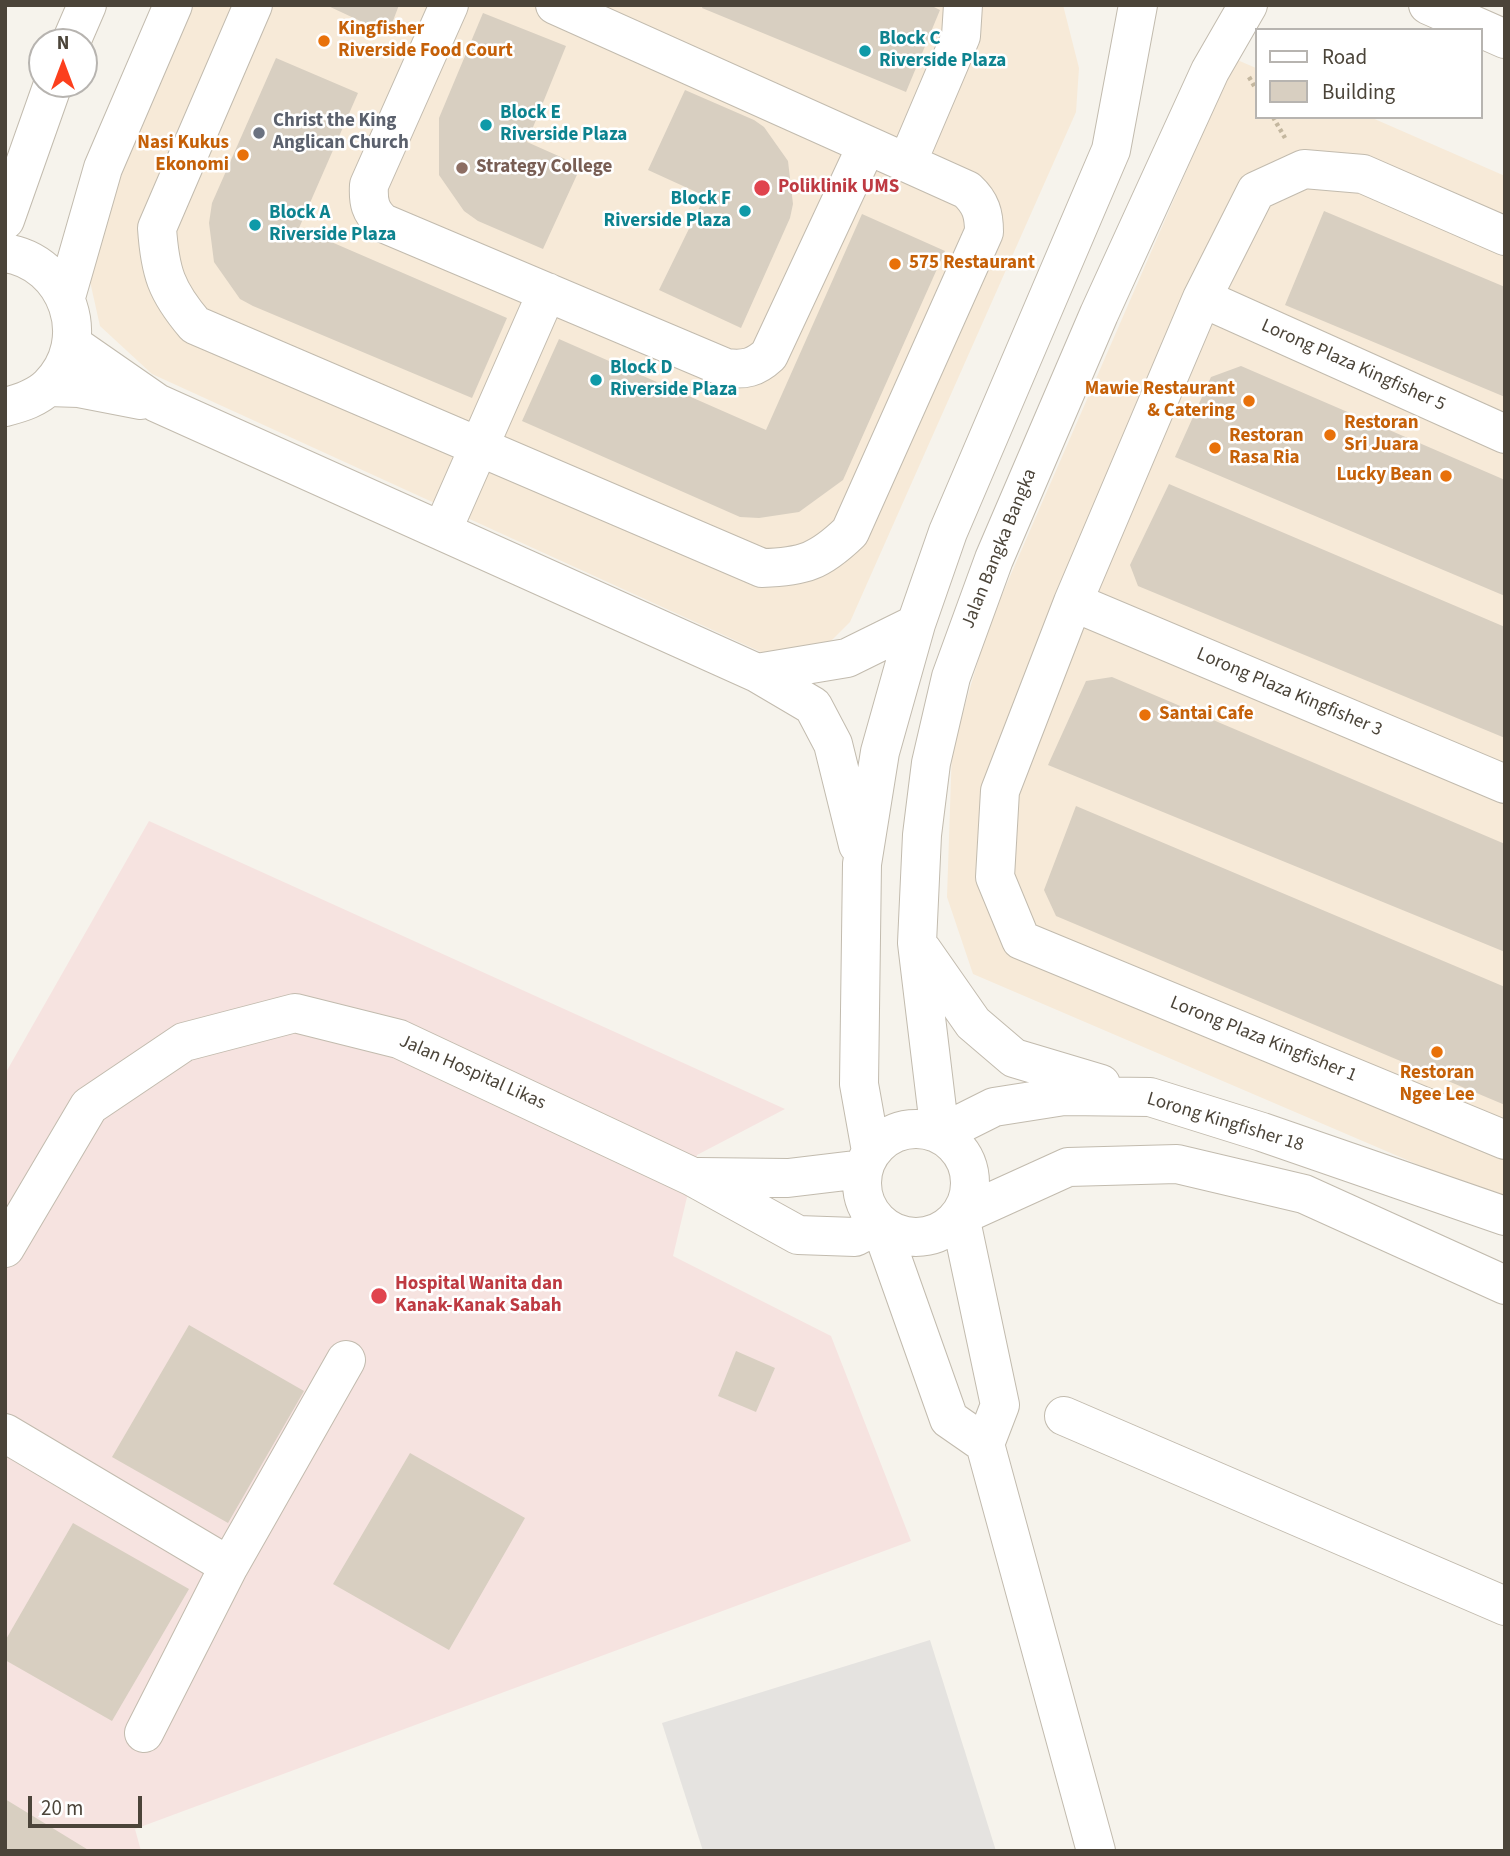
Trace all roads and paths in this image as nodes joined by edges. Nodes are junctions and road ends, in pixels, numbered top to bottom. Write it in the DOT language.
graph roads {
  1 [pos="87,5"];
  2 [pos="173,5"];
  3 [pos="253,5"];
  4 [pos="449,5"];
  5 [pos="555,5"];
  6 [pos="963,5"];
  7 [pos="1138,5"];
  8 [pos="1248,5"];
  9 [pos="1428,5"];
  10 [pos="77,28"];
  11 [pos="1480,28"];
  12 [pos="1482,29"];
  13 [pos="1505,39"];
  14 [pos="49,98"];
  15 [pos="867,145"];
  16 [pos="907,163"];
  17 [pos="5,220"];
  18 [pos="1505,236"];
  19 [pos="5,253"];
  20 [pos="547,292"];
  21 [pos="66,297"];
  22 [pos="1202,298"];
  23 [pos="72,344"];
  24 [pos="48,387"];
  25 [pos="157,403"];
  26 [pos="5,407"];
  27 [pos="1505,434"];
  28 [pos="479,447"];
  29 [pos="442,531"];
  30 [pos="1073,601"];
  31 [pos="916,624"];
  32 [pos="757,673"];
  33 [pos="1505,784"];
  34 [pos="862,864"];
  35 [pos="917,943"];
  36 [pos="1150,1097"];
  37 [pos="940,1134"];
  38 [pos="1505,1140"];
  39 [pos="867,1160"];
  40 [pos="694,1177"];
  41 [pos="960,1216"];
  42 [pos="1505,1216"];
  43 [pos="880,1224"];
  44 [pos="5,1248"];
  45 [pos="1505,1285"];
  46 [pos="346,1360"];
  47 [pos="1064,1416"];
  48 [pos="8,1441"];
  49 [pos="985,1444"];
  50 [pos="229,1566"];
  51 [pos="1505,1605"];
  52 [pos="144,1733"];
  53 [pos="1097,1851"];
  1 -- 10 [label="street"];
  2 -- 21 [label="street"];
  3 -- 28 [label="street"];
  4 -- 20 [label="street"];
  5 -- 15 [label="street"];
  6 -- 16 [label="street"];
  7 -- 31 [label="street"];
  8 -- 35 [label="street, Jalan Bangka Bangka"];
  9 -- 11 [label="street"];
  12 -- 13 [label="street"];
  14 -- 17 [label="street"];
  15 -- 16 [label="street"];
  15 -- 20 [label="street"];
  16 -- 28 [label="street"];
  18 -- 22 [label="street"];
  19 -- 21 [label="street"];
  20 -- 28 [label="street"];
  21 -- 23 [label="street"];
  22 -- 27 [label="street, Lorong Plaza Kingfisher 5"];
  22 -- 30 [label="street"];
  23 -- 24 [label="street"];
  23 -- 25 [label="street"];
  24 -- 25 [label="street"];
  24 -- 26 [label="street"];
  25 -- 29 [label="street"];
  28 -- 29 [label="street"];
  29 -- 32 [label="street"];
  30 -- 33 [label="street, Lorong Plaza Kingfisher 3"];
  30 -- 38 [label="street, Lorong Plaza Kingfisher 1"];
  31 -- 32 [label="street"];
  31 -- 34 [label="street"];
  32 -- 34 [label="street"];
  34 -- 39 [label="street"];
  35 -- 36 [label="street"];
  35 -- 37 [label="street, Jalan Bangka Bangka"];
  36 -- 37 [label="street, Lorong Kingfisher 18"];
  36 -- 42 [label="street, Lorong Kingfisher 18"];
  37 -- 39 [label="street"];
  37 -- 41 [label="street"];
  39 -- 40 [label="street"];
  39 -- 43 [label="street"];
  40 -- 43 [label="street, Jalan Hospital Likas"];
  40 -- 44 [label="street, Jalan Hospital Likas"];
  41 -- 43 [label="street"];
  41 -- 45 [label="street"];
  41 -- 49 [label="street"];
  43 -- 49 [label="street"];
  46 -- 50 [label="street"];
  47 -- 51 [label="street"];
  48 -- 50 [label="street"];
  49 -- 53 [label="street"];
  50 -- 52 [label="street"];
}
